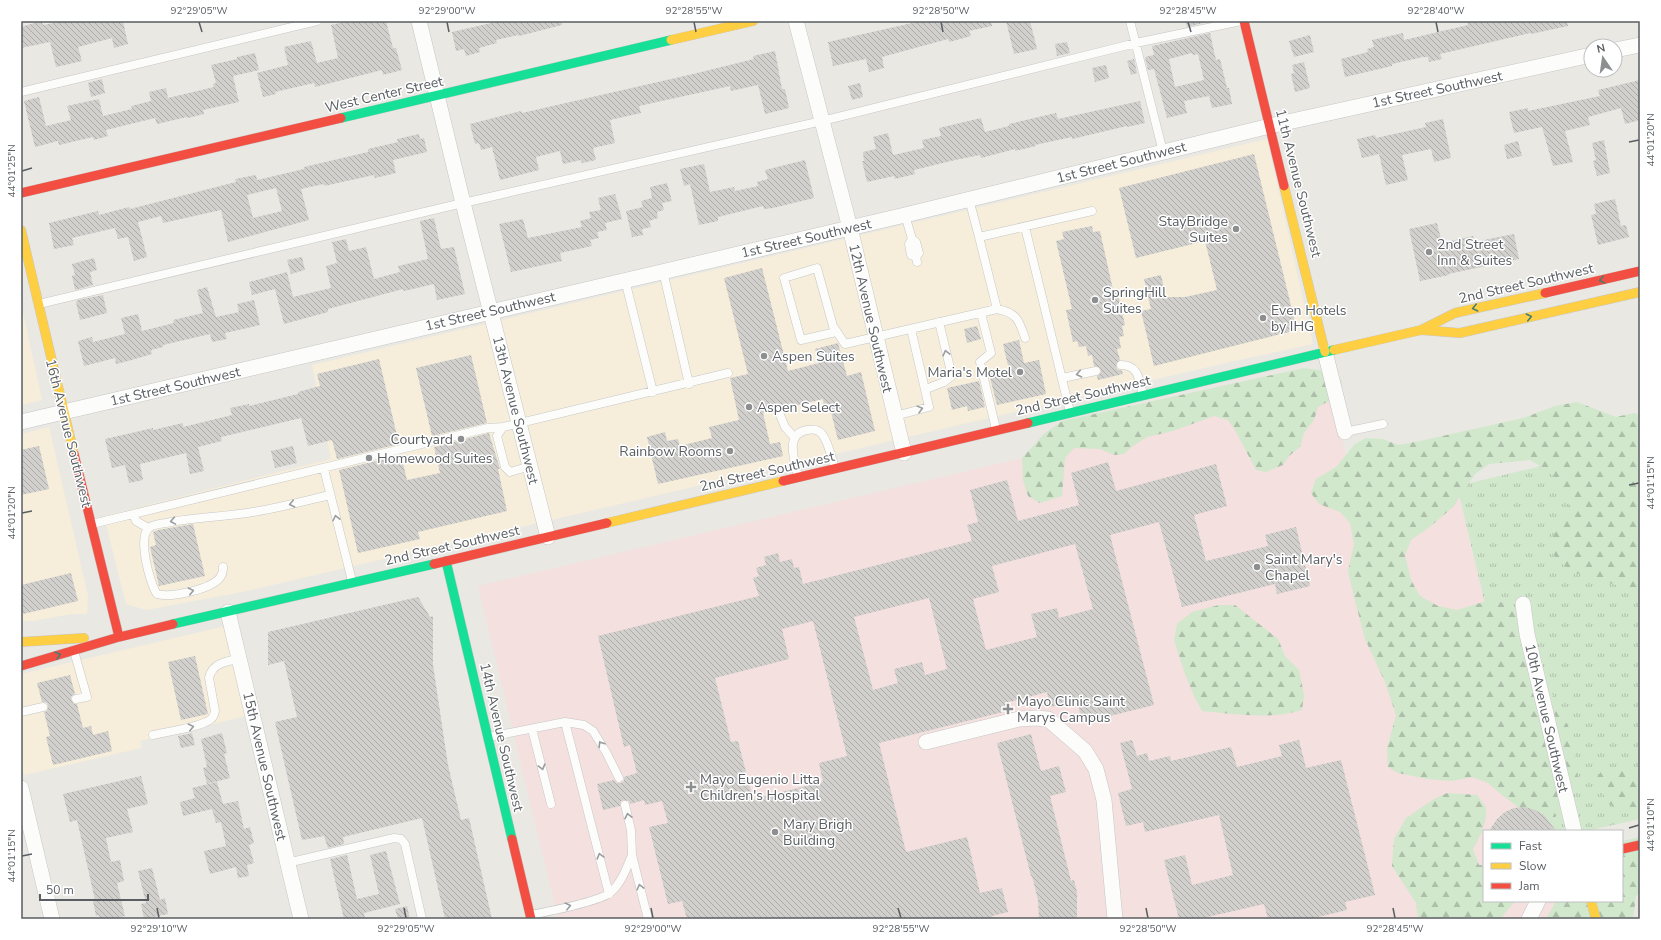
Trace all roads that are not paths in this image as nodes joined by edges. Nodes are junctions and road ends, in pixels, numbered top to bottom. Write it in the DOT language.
graph roads {
  1 [pos="317,21"];
  2 [pos="420,21"];
  3 [pos="753,21"];
  4 [pos="796,21"];
  5 [pos="1130,21"];
  6 [pos="1241,21"];
  7 [pos="1244,21"];
  8 [pos="1136,44"];
  9 [pos="1640,45"];
  10 [pos="1623,48"];
  11 [pos="1583,57"];
  12 [pos="21,92"];
  13 [pos="437,96"];
  14 [pos="822,121"];
  15 [pos="1270,126"];
  16 [pos="1163,152"];
  17 [pos="21,193"];
  18 [pos="969,199"];
  19 [pos="464,203"];
  20 [pos="1092,211"];
  21 [pos="905,215"];
  22 [pos="1025,226"];
  23 [pos="850,228"];
  24 [pos="21,230"];
  25 [pos="979,236"];
  26 [pos="916,260"];
  27 [pos="663,271"];
  28 [pos="1640,271"];
  29 [pos="626,280"];
  30 [pos="1640,292"];
  31 [pos="39,304"];
  32 [pos="997,309"];
  33 [pos="491,311"];
  34 [pos="982,313"];
  35 [pos="939,322"];
  36 [pos="911,329"];
  37 [pos="1422,330"];
  38 [pos="836,332"];
  39 [pos="876,337"];
  40 [pos="1025,338"];
  41 [pos="1325,352"];
  42 [pos="1121,365"];
  43 [pos="1096,371"];
  44 [pos="728,373"];
  45 [pos="1062,378"];
  46 [pos="689,384"];
  47 [pos="926,389"];
  48 [pos="653,392"];
  49 [pos="1143,395"];
  50 [pos="778,410"];
  51 [pos="64,412"];
  52 [pos="1071,413"];
  53 [pos="895,416"];
  54 [pos="21,422"];
  55 [pos="520,423"];
  56 [pos="1383,424"];
  57 [pos="503,427"];
  58 [pos="996,430"];
  59 [pos="1345,432"];
  60 [pos="794,437"];
  61 [pos="904,453"];
  62 [pos="530,466"];
  63 [pos="324,469"];
  64 [pos="835,469"];
  65 [pos="798,478"];
  66 [pos="330,495"];
  67 [pos="133,514"];
  68 [pos="92,524"];
  69 [pos="148,528"];
  70 [pos="548,537"];
  71 [pos="446,561"];
  72 [pos="223,567"];
  73 [pos="353,583"];
  74 [pos="1523,604"];
  75 [pos="228,612"];
  76 [pos="120,637"];
  77 [pos="21,642"];
  78 [pos="74,650"];
  79 [pos="239,659"];
  80 [pos="21,666"];
  81 [pos="76,700"];
  82 [pos="43,707"];
  83 [pos="21,712"];
  84 [pos="565,722"];
  85 [pos="532,729"];
  86 [pos="153,735"];
  87 [pos="488,737"];
  88 [pos="926,742"];
  89 [pos="619,778"];
  90 [pos="21,788"];
  91 [pos="551,804"];
  92 [pos="625,805"];
  93 [pos="1574,830"];
  94 [pos="1640,845"];
  95 [pos="1623,849"];
  96 [pos="632,855"];
  97 [pos="287,863"];
  98 [pos="610,894"];
  99 [pos="1538,902"];
  100 [pos="1592,902"];
  101 [pos="531,917"];
  102 [pos="52,919"];
  103 [pos="301,919"];
  104 [pos="422,919"];
  105 [pos="648,919"];
  106 [pos="1115,919"];
  107 [pos="1529,919"];
  108 [pos="1596,919"];
  1 -- 12 [label="lane"];
  2 -- 13 [label="street, 13th Avenue Southwest"];
  3 -- 13 [label="main road, West Center Street"];
  4 -- 14 [label="street, 12th Avenue Southwest"];
  5 -- 8 [label="lane"];
  6 -- 8 [label="lane"];
  7 -- 15 [label="main road, 11th Avenue Southwest"];
  8 -- 14 [label="lane"];
  8 -- 16 [label="lane"];
  9 -- 10 [label="street"];
  11 -- 15 [label="street, 1st Street Southwest"];
  13 -- 17 [label="main road, West Center Street"];
  13 -- 19 [label="street, 13th Avenue Southwest"];
  14 -- 19 [label="lane"];
  14 -- 23 [label="street, 12th Avenue Southwest"];
  15 -- 16 [label="street, 1st Street Southwest"];
  15 -- 41 [label="main road, 11th Avenue Southwest"];
  16 -- 18 [label="street, 1st Street Southwest"];
  18 -- 21 [label="street, 1st Street Southwest"];
  18 -- 25 [label="lane"];
  19 -- 31 [label="lane"];
  19 -- 33 [label="street, 13th Avenue Southwest"];
  20 -- 22 [label="lane"];
  21 -- 23 [label="street, 1st Street Southwest"];
  21 -- 26 [label="lane"];
  22 -- 25 [label="lane"];
  22 -- 45 [label="lane"];
  23 -- 27 [label="street, 1st Street Southwest"];
  23 -- 39 [label="street, 12th Avenue Southwest"];
  24 -- 31 [label="main road, 16th Avenue Southwest"];
  25 -- 32 [label="lane"];
  27 -- 29 [label="street, 1st Street Southwest"];
  27 -- 46 [label="lane"];
  28 -- 37 [label="main road, 2nd Street Southwest, one-way"];
  29 -- 33 [label="street, 1st Street Southwest"];
  29 -- 48 [label="lane"];
  37 -- 30 [label="main road, 2nd Street Southwest, one-way"];
  31 -- 51 [label="main road, 16th Avenue Southwest"];
  32 -- 34 [label="lane"];
  32 -- 40 [label="lane"];
  33 -- 51 [label="street, 1st Street Southwest"];
  33 -- 55 [label="street, 13th Avenue Southwest"];
  34 -- 35 [label="lane"];
  34 -- 58 [label="lane"];
  35 -- 36 [label="lane"];
  47 -- 35 [label="lane, one-way"];
  36 -- 39 [label="lane"];
  36 -- 47 [label="lane"];
  37 -- 41 [label="main road, 2nd Street Southwest"];
  38 -- 38 [label="lane"];
  38 -- 39 [label="lane"];
  39 -- 53 [label="street, 12th Avenue Southwest"];
  41 -- 49 [label="main road, 2nd Street Southwest"];
  41 -- 59 [label="street"];
  42 -- 49 [label="lane"];
  43 -- 45 [label="lane, one-way"];
  44 -- 46 [label="lane"];
  45 -- 52 [label="lane"];
  46 -- 48 [label="lane"];
  53 -- 47 [label="lane, one-way"];
  48 -- 55 [label="lane"];
  49 -- 52 [label="main road, 2nd Street Southwest"];
  50 -- 60 [label="lane"];
  51 -- 54 [label="street, 1st Street Southwest"];
  51 -- 68 [label="main road, 16th Avenue Southwest"];
  52 -- 58 [label="main road, 2nd Street Southwest"];
  53 -- 61 [label="street, 12th Avenue Southwest"];
  55 -- 57 [label="lane"];
  55 -- 62 [label="street, 13th Avenue Southwest"];
  56 -- 59 [label="lane"];
  57 -- 62 [label="lane"];
  57 -- 63 [label="lane"];
  58 -- 61 [label="main road, 2nd Street Southwest"];
  60 -- 64 [label="lane"];
  60 -- 65 [label="lane"];
  61 -- 64 [label="main road, 2nd Street Southwest"];
  62 -- 70 [label="street, 13th Avenue Southwest"];
  63 -- 66 [label="lane"];
  63 -- 67 [label="lane"];
  64 -- 65 [label="main road, 2nd Street Southwest"];
  65 -- 70 [label="main road, 2nd Street Southwest"];
  66 -- 69 [label="lane, one-way"];
  73 -- 66 [label="lane, one-way"];
  67 -- 68 [label="lane"];
  67 -- 69 [label="lane"];
  68 -- 76 [label="main road, 16th Avenue Southwest"];
  69 -- 72 [label="lane, one-way"];
  70 -- 71 [label="main road, 2nd Street Southwest"];
  71 -- 73 [label="main road, 2nd Street Southwest"];
  71 -- 87 [label="main road, 14th Avenue Southwest"];
  73 -- 75 [label="main road, 2nd Street Southwest"];
  74 -- 93 [label="street, 10th Avenue Southwest"];
  75 -- 76 [label="main road, 2nd Street Southwest"];
  75 -- 79 [label="street, 15th Avenue Southwest"];
  76 -- 77 [label="main road, 2nd Street Southwest"];
  76 -- 78 [label="main road, 2nd Street Southwest"];
  80 -- 78 [label="main road, 2nd Street Southwest, one-way"];
  78 -- 81 [label="lane"];
  86 -- 79 [label="lane, one-way"];
  79 -- 97 [label="street, 15th Avenue Southwest"];
  82 -- 83 [label="lane"];
  84 -- 85 [label="lane"];
  89 -- 84 [label="lane, one-way"];
  98 -- 84 [label="lane, one-way"];
  85 -- 87 [label="lane"];
  85 -- 91 [label="lane, one-way"];
  87 -- 101 [label="main road, 14th Avenue Southwest"];
  88 -- 106 [label="street"];
  90 -- 102 [label="street"];
  96 -- 92 [label="lane, one-way"];
  94 -- 95 [label="main road"];
  96 -- 98 [label="lane"];
  105 -- 96 [label="lane, one-way"];
  97 -- 103 [label="street, 15th Avenue Southwest"];
  97 -- 104 [label="lane"];
  101 -- 98 [label="lane, one-way"];
  99 -- 107 [label="street"];
  100 -- 108 [label="main road"];
}
